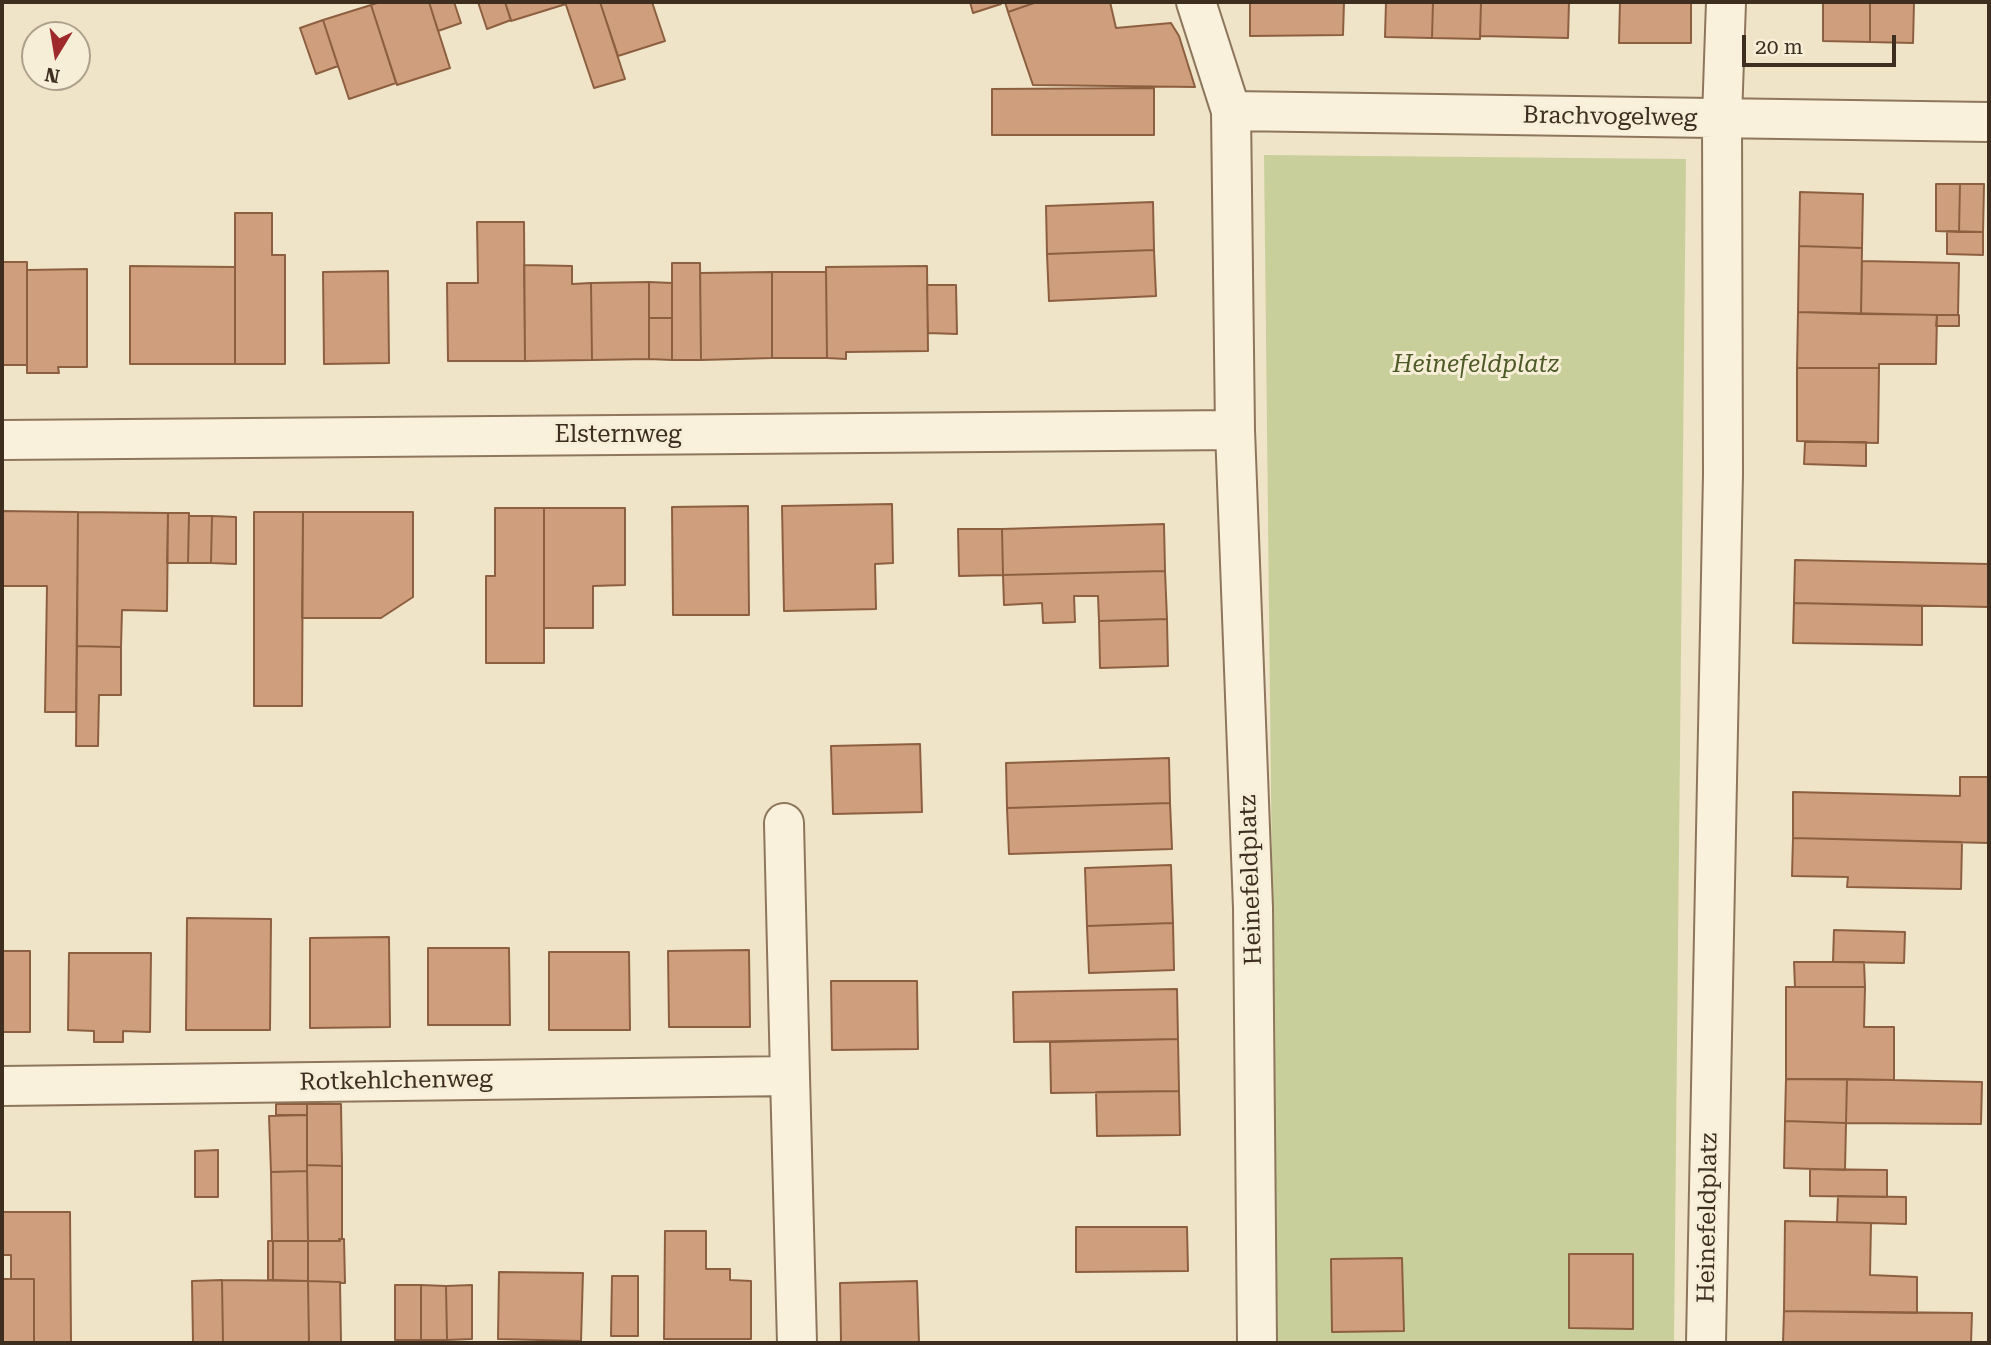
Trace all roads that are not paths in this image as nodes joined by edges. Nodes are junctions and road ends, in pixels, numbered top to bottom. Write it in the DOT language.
graph roads {
  1 [pos="1196,2"];
  2 [pos="1726,2"];
  3 [pos="1231,111"];
  4 [pos="1722,118"];
  5 [pos="1989,122"];
  6 [pos="1235,430"];
  7 [pos="2,440"];
  8 [pos="784,823"];
  9 [pos="790,1076"];
  10 [pos="2,1086"];
  11 [pos="797,1343"];
  12 [pos="1257,1343"];
  13 [pos="1706,1343"];
  1 -- 3 [label="street, Heinefeldplatz"];
  2 -- 4 [label="street, Heinefeldplatz"];
  3 -- 4 [label="street, Brachvogelweg"];
  3 -- 6 [label="street, Heinefeldplatz"];
  4 -- 5 [label="street, Brachvogelweg"];
  4 -- 13 [label="street, Heinefeldplatz"];
  6 -- 7 [label="street, Elsternweg"];
  6 -- 12 [label="street, Heinefeldplatz"];
  8 -- 9 [label="street"];
  9 -- 10 [label="street, Rotkehlchenweg"];
  9 -- 11 [label="street"];
}
